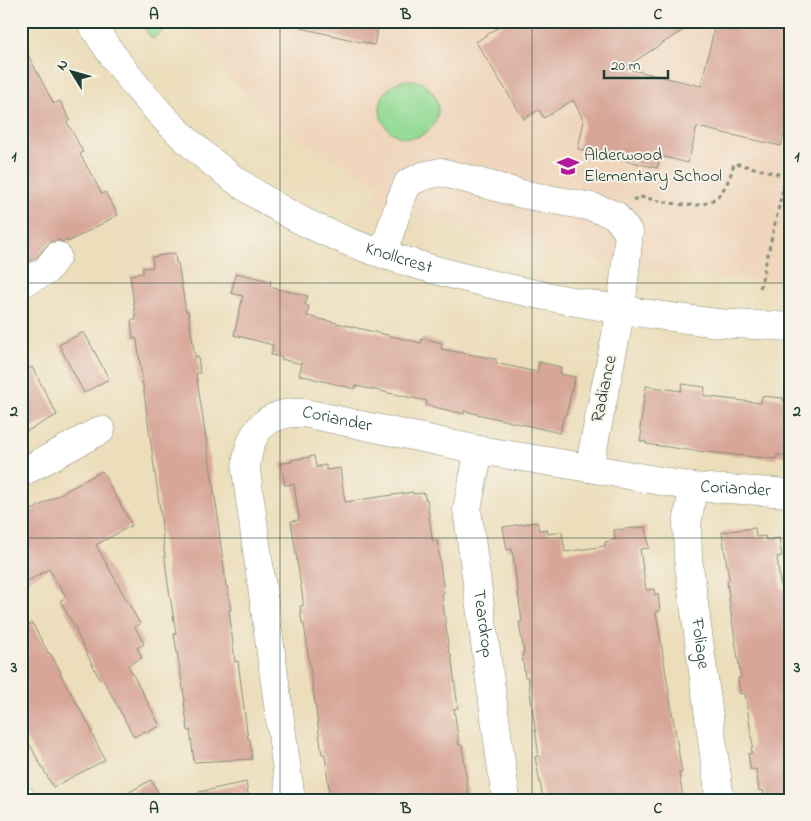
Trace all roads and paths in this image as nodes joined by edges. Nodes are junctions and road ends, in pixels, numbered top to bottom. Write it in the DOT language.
graph roads {
  1 [pos="90,21"];
  2 [pos="788,176"];
  3 [pos="628,202"];
  4 [pos="383,254"];
  5 [pos="57,256"];
  6 [pos="21,284"];
  7 [pos="760,288"];
  8 [pos="621,310"];
  9 [pos="790,327"];
  10 [pos="101,430"];
  11 [pos="479,450"];
  12 [pos="589,468"];
  13 [pos="21,473"];
  14 [pos="693,487"];
  15 [pos="790,493"];
  16 [pos="291,800"];
  17 [pos="506,800"];
  18 [pos="720,800"];
  1 -- 4 [label="street, Knollcrest"];
  2 -- 3 [label="path"];
  2 -- 7 [label="path"];
  4 -- 8 [label="street, Knollcrest"];
  4 -- 8 [label="street, Radiance"];
  5 -- 6 [label="street"];
  8 -- 9 [label="street, Knollcrest"];
  8 -- 12 [label="street, Radiance"];
  10 -- 13 [label="street"];
  11 -- 12 [label="street, Coriander"];
  11 -- 16 [label="street, Coriander"];
  11 -- 17 [label="street, Teardrop"];
  12 -- 14 [label="street, Coriander"];
  14 -- 15 [label="street, Coriander"];
  14 -- 18 [label="street, Foliage"];
}
